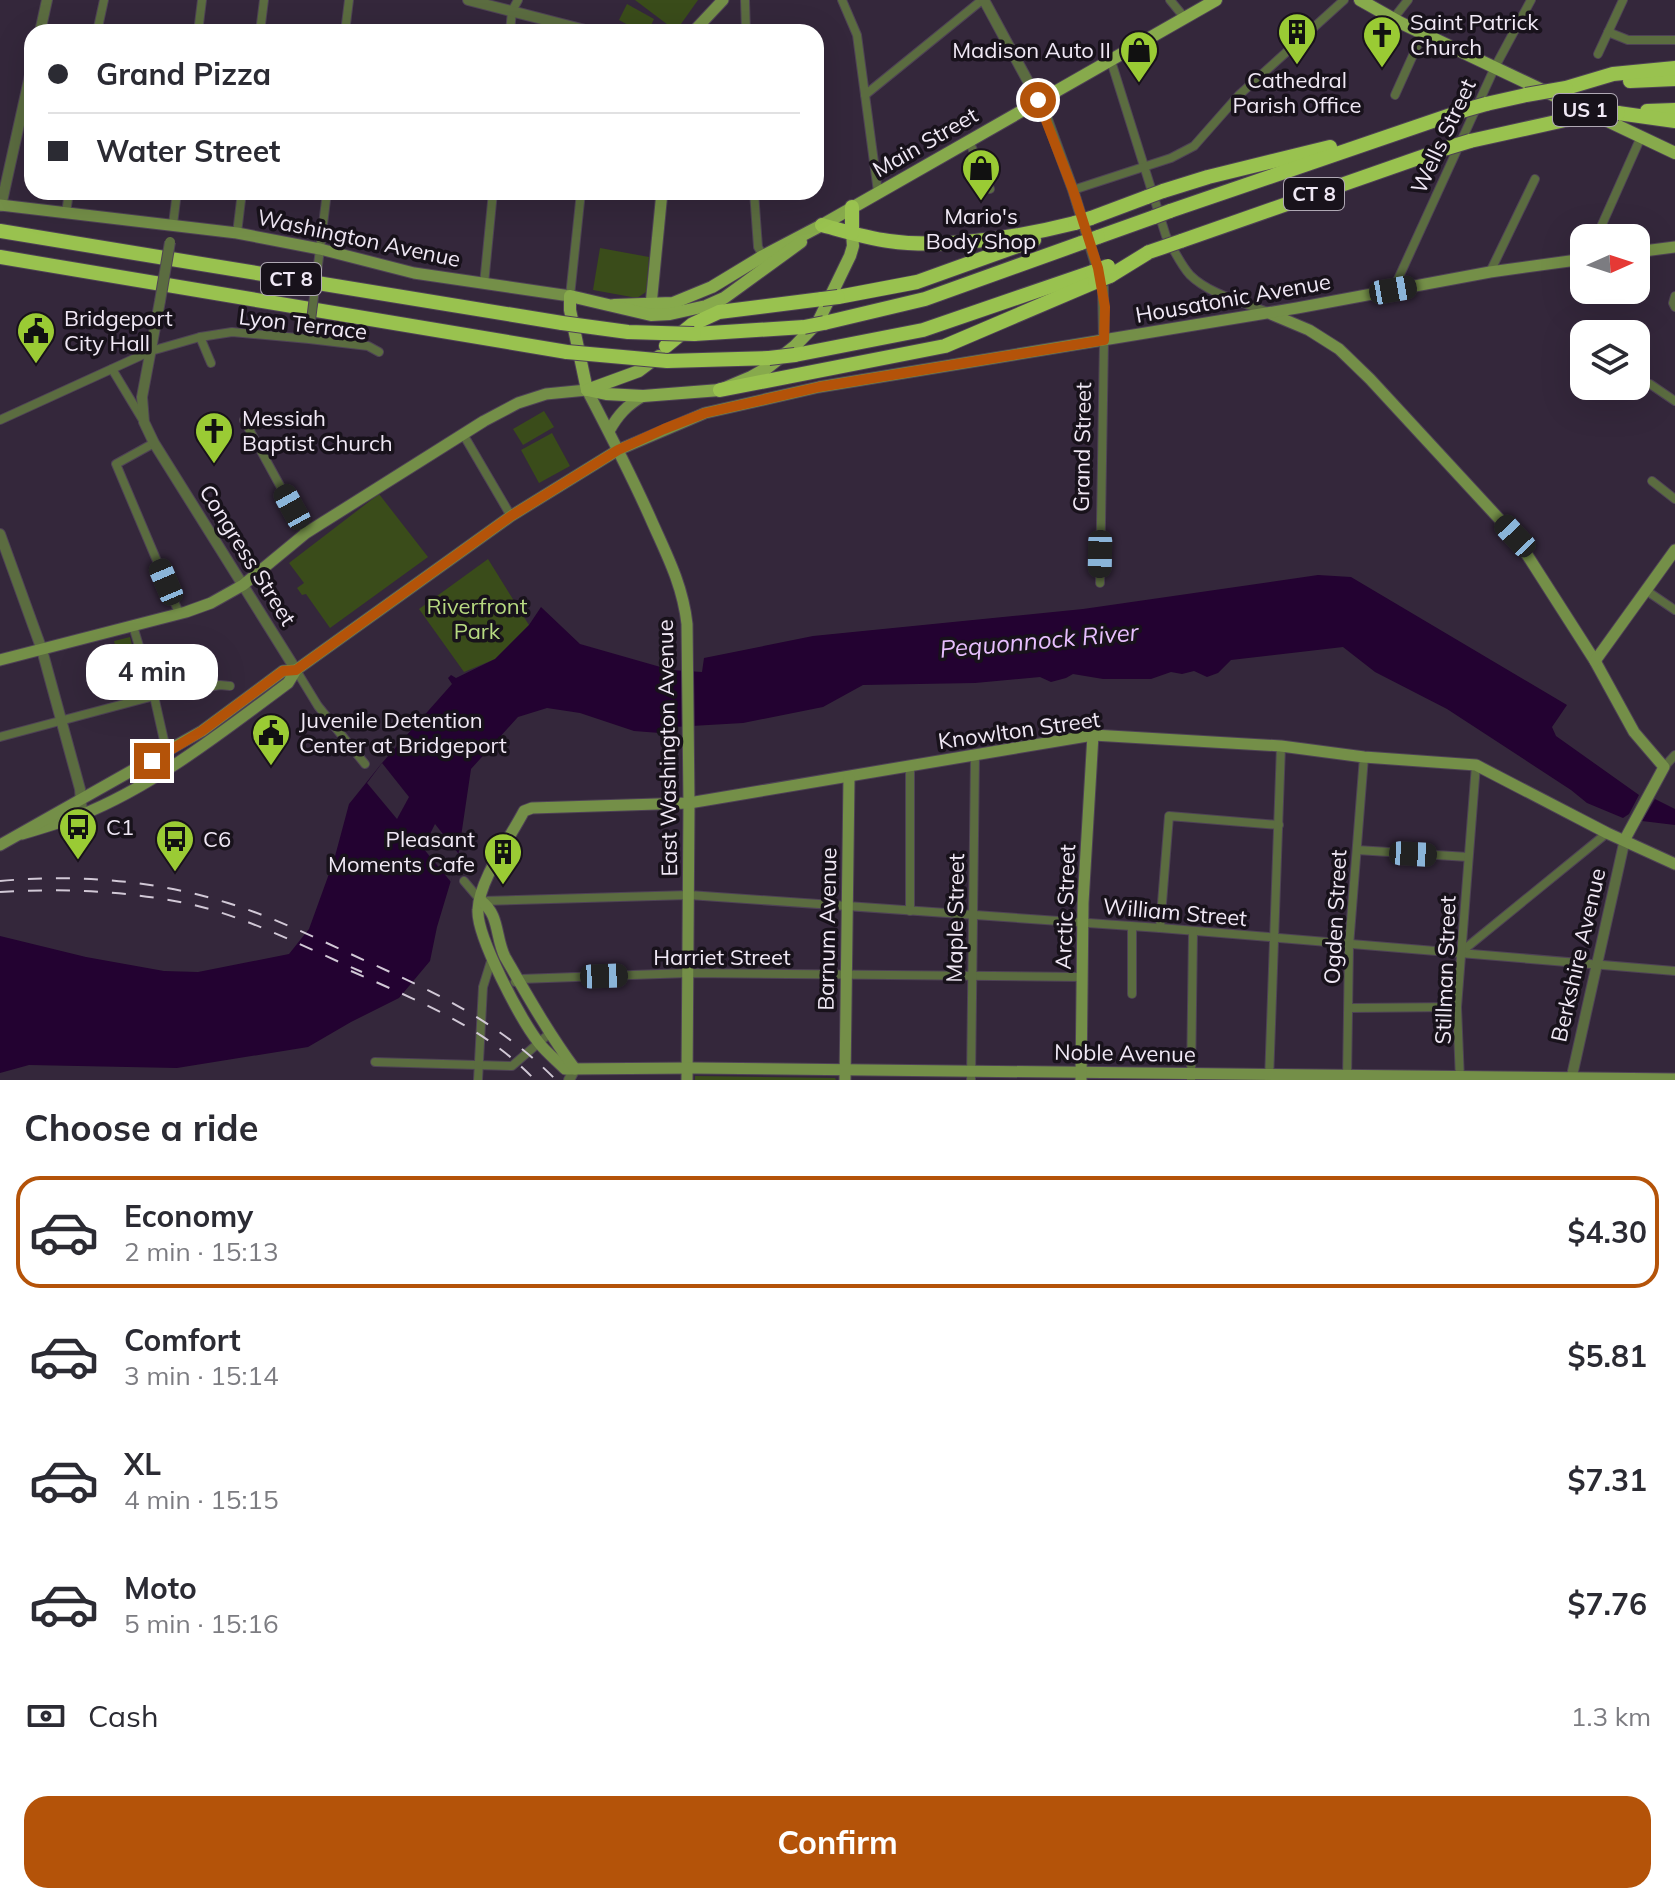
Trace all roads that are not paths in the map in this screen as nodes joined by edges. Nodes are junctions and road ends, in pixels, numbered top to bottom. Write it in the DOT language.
graph roads {
  1 [pos="47,0"];
  2 [pos="104,0"];
  3 [pos="202,0"];
  4 [pos="264,0"];
  5 [pos="349,0"];
  6 [pos="468,0"];
  7 [pos="518,0"];
  8 [pos="723,0"];
  9 [pos="745,0"];
  10 [pos="842,0"];
  11 [pos="983,0"];
  12 [pos="1170,0"];
  13 [pos="1216,0"];
  14 [pos="1344,0"];
  15 [pos="1360,0"];
  16 [pos="1408,0"];
  17 [pos="1531,0"];
  18 [pos="1623,0"];
  19 [pos="512,11"];
  20 [pos="1184,17"];
  21 [pos="1393,19"];
  22 [pos="42,24"];
  23 [pos="99,24"];
  24 [pos="199,24"];
  25 [pos="261,24"];
  26 [pos="346,24"];
  27 [pos="511,24"];
  28 [pos="562,24"];
  29 [pos="700,24"];
  30 [pos="746,24"];
  31 [pos="1608,32"];
  32 [pos="1423,33"];
  33 [pos="1675,40"];
  34 [pos="1598,54"];
  35 [pos="1111,61"];
  36 [pos="1495,67"];
  37 [pos="1675,68"];
  38 [pos="1675,79"];
  39 [pos="1566,88"];
  40 [pos="865,95"];
  41 [pos="1395,95"];
  42 [pos="1038,100"];
  43 [pos="24,101"];
  44 [pos="1675,110"];
  45 [pos="1618,113"];
  46 [pos="1675,121"];
  47 [pos="1400,131"];
  48 [pos="1641,137"];
  49 [pos="969,141"];
  50 [pos="1675,153"];
  51 [pos="1146,167"];
  52 [pos="1535,179"];
  53 [pos="990,189"];
  54 [pos="1073,190"];
  55 [pos="878,192"];
  56 [pos="68,200"];
  57 [pos="176,200"];
  58 [pos="241,200"];
  59 [pos="326,200"];
  60 [pos="492,200"];
  61 [pos="580,200"];
  62 [pos="661,200"];
  63 [pos="755,200"];
  64 [pos="0,206"];
  65 [pos="852,207"];
  66 [pos="66,213"];
  67 [pos="1075,223"];
  68 [pos="173,224"];
  69 [pos="1602,224"];
  70 [pos="822,225"];
  71 [pos="0,230"];
  72 [pos="237,233"];
  73 [pos="852,233"];
  74 [pos="1675,247"];
  75 [pos="320,249"];
  76 [pos="1650,250"];
  77 [pos="0,260"];
  78 [pos="766,261"];
  79 [pos="1570,261"];
  80 [pos="1490,272"];
  81 [pos="1093,277"];
  82 [pos="484,284"];
  83 [pos="712,287"];
  84 [pos="1393,290"];
  85 [pos="570,296"];
  86 [pos="1675,296"];
  87 [pos="1675,307"];
  88 [pos="693,309"];
  89 [pos="651,310"];
  90 [pos="1269,313"];
  91 [pos="200,337"];
  92 [pos="309,339"];
  93 [pos="1104,340"];
  94 [pos="151,351"];
  95 [pos="379,352"];
  96 [pos="666,354"];
  97 [pos="211,363"];
  98 [pos="112,369"];
  99 [pos="1650,384"];
  100 [pos="587,390"];
  101 [pos="720,390"];
  102 [pos="643,396"];
  103 [pos="1675,401"];
  104 [pos="0,420"];
  105 [pos="244,420"];
  106 [pos="144,422"];
  107 [pos="609,431"];
  108 [pos="463,434"];
  109 [pos="154,443"];
  110 [pos="618,450"];
  111 [pos="1652,481"];
  112 [pos="1675,499"];
  113 [pos="511,516"];
  114 [pos="306,533"];
  115 [pos="0,534"];
  116 [pos="1675,550"];
  117 [pos="1100,583"];
  118 [pos="243,585"];
  119 [pos="1647,591"];
  120 [pos="1675,610"];
  121 [pos="179,613"];
  122 [pos="133,626"];
  123 [pos="42,650"];
  124 [pos="0,660"];
  125 [pos="1595,661"];
  126 [pos="296,670"];
  127 [pos="230,686"];
  128 [pos="154,696"];
  129 [pos="62,722"];
  130 [pos="1093,735"];
  131 [pos="0,737"];
  132 [pos="1281,746"];
  133 [pos="168,752"];
  134 [pos="1675,755"];
  135 [pos="975,756"];
  136 [pos="1364,757"];
  137 [pos="365,764"];
  138 [pos="1476,765"];
  139 [pos="910,766"];
  140 [pos="170,767"];
  141 [pos="1662,770"];
  142 [pos="849,778"];
  143 [pos="81,798"];
  144 [pos="689,803"];
  145 [pos="82,814"];
  146 [pos="1279,825"];
  147 [pos="1607,833"];
  148 [pos="22,834"];
  149 [pos="1627,835"];
  150 [pos="0,845"];
  151 [pos="1357,850"];
  152 [pos="1468,857"];
  153 [pos="1675,864"];
  154 [pos="464,881"];
  155 [pos="689,895"];
  156 [pos="481,901"];
  157 [pos="847,906"];
  158 [pos="910,911"];
  159 [pos="973,916"];
  160 [pos="1083,923"];
  161 [pos="1132,927"];
  162 [pos="1160,928"];
  163 [pos="1193,932"];
  164 [pos="1273,939"];
  165 [pos="1349,946"];
  166 [pos="1461,952"];
  167 [pos="498,956"];
  168 [pos="1595,965"];
  169 [pos="1675,971"];
  170 [pos="688,973"];
  171 [pos="846,976"];
  172 [pos="972,976"];
  173 [pos="1082,977"];
  174 [pos="520,979"];
  175 [pos="507,986"];
  176 [pos="1132,994"];
  177 [pos="1457,1007"];
  178 [pos="1349,1008"];
  179 [pos="550,1033"];
  180 [pos="538,1042"];
  181 [pos="375,1062"];
  182 [pos="479,1064"];
  183 [pos="687,1074"];
  184 [pos="572,1075"];
  185 [pos="845,1075"];
  186 [pos="971,1075"];
  187 [pos="1081,1076"];
  188 [pos="1191,1077"];
  189 [pos="1270,1078"];
  190 [pos="1347,1078"];
  191 [pos="1460,1078"];
  192 [pos="1571,1079"];
  193 [pos="1675,1079"];
  194 [pos="478,1080"];
  1 -- 22 [label="street"];
  2 -- 23 [label="street"];
  3 -- 24 [label="street"];
  4 -- 25 [label="street"];
  5 -- 26 [label="street"];
  6 -- 19 [label="street"];
  7 -- 19 [label="street"];
  8 -- 29 [label="main road"];
  9 -- 30 [label="street"];
  10 -- 40 [label="street"];
  11 -- 40 [label="street"];
  11 -- 42 [label="street, Grand Street"];
  12 -- 20 [label="street"];
  13 -- 20 [label="main road, Main Street"];
  14 -- 51 [label="street"];
  15 -- 21 [label="main road, US 1"];
  16 -- 21 [label="street"];
  17 -- 36 [label="street, Wells Street"];
  18 -- 31 [label="street"];
  19 -- 27 [label="street"];
  19 -- 28 [label="street"];
  20 -- 35 [label="main road, Main Street"];
  21 -- 32 [label="main road, US 1"];
  31 -- 33 [label="street"];
  31 -- 34 [label="street"];
  32 -- 36 [label="main road, US 1"];
  32 -- 41 [label="street"];
  35 -- 42 [label="main road, Main Street"];
  35 -- 51 [label="street"];
  36 -- 48 [label="main road, US 1"];
  36 -- 84 [label="street, Wells Street"];
  37 -- 39 [label="highway"];
  38 -- 39 [label="highway, CT 8"];
  39 -- 47 [label="highway, CT 8, bridge"];
  40 -- 55 [label="street"];
  42 -- 49 [label="main road, Main Street"];
  42 -- 54 [label="street, Grand Street"];
  43 -- 64 [label="street"];
  44 -- 45 [label="highway, CT 8"];
  45 -- 46 [label="highway"];
  45 -- 81 [label="highway, CT 8, bridge"];
  47 -- 67 [label="highway, bridge"];
  47 -- 71 [label="highway, CT 8, bridge"];
  48 -- 50 [label="main road, US 1"];
  48 -- 69 [label="street"];
  49 -- 53 [label="street"];
  49 -- 55 [label="main road, Main Street"];
  51 -- 54 [label="street"];
  51 -- 90 [label="street"];
  52 -- 80 [label="street"];
  54 -- 93 [label="street, Grand Street"];
  55 -- 65 [label="main road, Main Street"];
  56 -- 66 [label="street"];
  57 -- 68 [label="street"];
  58 -- 72 [label="street"];
  59 -- 75 [label="street"];
  60 -- 82 [label="street"];
  61 -- 85 [label="street"];
  62 -- 89 [label="main road"];
  63 -- 78 [label="street"];
  64 -- 66 [label="main road, Washington Avenue"];
  65 -- 70 [label="main road, Main Street"];
  65 -- 73 [label="highway"];
  66 -- 68 [label="main road, Washington Avenue"];
  67 -- 73 [label="highway"];
  67 -- 96 [label="highway, bridge"];
  68 -- 72 [label="main road, Washington Avenue"];
  68 -- 94 [label="street, bridge"];
  70 -- 73 [label="highway"];
  70 -- 78 [label="main road, Main Street"];
  72 -- 75 [label="main road, Washington Avenue"];
  73 -- 101 [label="main road, Main Street"];
  74 -- 76 [label="main road"];
  75 -- 82 [label="main road, Washington Avenue"];
  75 -- 92 [label="street, bridge"];
  77 -- 96 [label="highway, CT 8, bridge"];
  78 -- 83 [label="main road, Main Street"];
  78 -- 88 [label="main road, Main Street"];
  79 -- 80 [label="main road, Housatonic Avenue"];
  80 -- 84 [label="main road, Housatonic Avenue"];
  81 -- 96 [label="highway, CT 8, bridge"];
  81 -- 101 [label="highway"];
  82 -- 85 [label="main road, Washington Avenue"];
  83 -- 88 [label="main road, Main Street"];
  83 -- 89 [label="main road, Main Street"];
  84 -- 90 [label="main road, Housatonic Avenue"];
  85 -- 89 [label="main road, Washington Avenue"];
  85 -- 100 [label="main road"];
  86 -- 87 [label="street"];
  88 -- 89 [label="main road, Main Street"];
  88 -- 96 [label="main road, Main Street"];
  90 -- 93 [label="main road, Housatonic Avenue"];
  90 -- 125 [label="main road"];
  91 -- 92 [label="street, Lyon Terrace"];
  91 -- 94 [label="street, Lyon Terrace"];
  91 -- 97 [label="street"];
  92 -- 95 [label="street, Lyon Terrace"];
  93 -- 110 [label="main road, Housatonic Avenue"];
  93 -- 117 [label="street, Grand Street"];
  94 -- 98 [label="street, Lyon Terrace"];
  94 -- 106 [label="street"];
  96 -- 100 [label="main road, Main Street"];
  98 -- 104 [label="street, Lyon Terrace"];
  98 -- 106 [label="street"];
  99 -- 103 [label="street"];
  100 -- 102 [label="main road, Main Street"];
  100 -- 107 [label="main road, East Washington Avenue"];
  100 -- 108 [label="main road, Main Street"];
  101 -- 102 [label="main road, Main Street"];
  102 -- 107 [label="main road"];
  105 -- 114 [label="street"];
  106 -- 109 [label="street, Congress Street"];
  107 -- 110 [label="main road, East Washington Avenue"];
  108 -- 113 [label="street"];
  108 -- 114 [label="main road, Main Street"];
  109 -- 118 [label="street, Congress Street"];
  109 -- 121 [label="street"];
  110 -- 113 [label="main road, Housatonic Avenue"];
  110 -- 144 [label="main road, East Washington Avenue"];
  111 -- 112 [label="street"];
  113 -- 126 [label="main road, Housatonic Avenue"];
  114 -- 118 [label="main road, Main Street"];
  115 -- 123 [label="street"];
  116 -- 119 [label="main road"];
  118 -- 121 [label="main road, Main Street"];
  118 -- 126 [label="street, Congress Street"];
  119 -- 120 [label="street"];
  119 -- 125 [label="main road"];
  121 -- 122 [label="main road, Main Street"];
  122 -- 123 [label="main road, Main Street"];
  122 -- 128 [label="street"];
  123 -- 124 [label="main road, Main Street"];
  123 -- 129 [label="street"];
  125 -- 141 [label="main road"];
  126 -- 133 [label="main road"];
  126 -- 137 [label="street, Congress Street"];
  126 -- 140 [label="main road"];
  127 -- 128 [label="street"];
  128 -- 129 [label="street"];
  128 -- 133 [label="street"];
  129 -- 131 [label="street"];
  129 -- 143 [label="street"];
  130 -- 132 [label="main road, Knowlton Street"];
  130 -- 135 [label="main road, Knowlton Street"];
  130 -- 160 [label="main road, Arctic Street"];
  132 -- 136 [label="main road, Knowlton Street"];
  132 -- 146 [label="street"];
  133 -- 140 [label="street"];
  133 -- 143 [label="main road"];
  134 -- 141 [label="street"];
  135 -- 139 [label="main road, Knowlton Street"];
  135 -- 159 [label="street, Maple Street"];
  136 -- 138 [label="main road, Knowlton Street"];
  136 -- 151 [label="street, Ogden Street"];
  138 -- 147 [label="main road, Knowlton Street"];
  138 -- 152 [label="street, Stillman Street"];
  139 -- 142 [label="main road, Knowlton Street"];
  139 -- 158 [label="street"];
  140 -- 145 [label="main road"];
  141 -- 149 [label="main road"];
  142 -- 144 [label="main road, Knowlton Street"];
  142 -- 157 [label="main road, Barnum Avenue"];
  143 -- 145 [label="street"];
  143 -- 148 [label="main road"];
  144 -- 155 [label="main road, East Washington Avenue"];
  144 -- 156 [label="main road, Knowlton Street"];
  145 -- 148 [label="main road"];
  146 -- 162 [label="street"];
  146 -- 164 [label="street"];
  147 -- 149 [label="main road, Knowlton Street"];
  147 -- 166 [label="street"];
  148 -- 150 [label="main road"];
  149 -- 153 [label="main road, Knowlton Street"];
  149 -- 168 [label="street, Berkshire Avenue"];
  151 -- 152 [label="street"];
  151 -- 165 [label="street, Ogden Street"];
  152 -- 166 [label="street, Stillman Street"];
  154 -- 156 [label="street"];
  155 -- 156 [label="street, William Street"];
  155 -- 157 [label="street, William Street"];
  155 -- 170 [label="main road, East Washington Avenue"];
  156 -- 167 [label="main road"];
  157 -- 158 [label="street, William Street"];
  157 -- 171 [label="main road, Barnum Avenue"];
  158 -- 159 [label="street, William Street"];
  159 -- 160 [label="street, William Street"];
  159 -- 172 [label="street, Maple Street"];
  160 -- 161 [label="street, William Street"];
  160 -- 173 [label="main road, Arctic Street"];
  161 -- 162 [label="street, William Street"];
  161 -- 176 [label="street"];
  162 -- 163 [label="street, William Street"];
  163 -- 164 [label="street, William Street"];
  163 -- 188 [label="street"];
  164 -- 165 [label="street, William Street"];
  164 -- 189 [label="street"];
  165 -- 166 [label="street, William Street"];
  165 -- 178 [label="street, Ogden Street"];
  166 -- 168 [label="street, William Street"];
  166 -- 177 [label="street, Stillman Street"];
  167 -- 174 [label="main road"];
  167 -- 175 [label="main road"];
  167 -- 182 [label="street"];
  168 -- 169 [label="street, William Street"];
  168 -- 192 [label="street, Berkshire Avenue"];
  170 -- 171 [label="street, Harriet Street"];
  170 -- 174 [label="street, Harriet Street"];
  170 -- 183 [label="main road, East Washington Avenue"];
  171 -- 172 [label="street, Harriet Street"];
  171 -- 185 [label="main road, Barnum Avenue"];
  172 -- 173 [label="street, Harriet Street"];
  172 -- 186 [label="street, Maple Street"];
  173 -- 187 [label="main road, Arctic Street"];
  174 -- 175 [label="street, Harriet Street"];
  174 -- 179 [label="main road"];
  175 -- 180 [label="main road"];
  177 -- 178 [label="street"];
  177 -- 191 [label="street, Stillman Street"];
  178 -- 190 [label="street, Ogden Street"];
  179 -- 180 [label="street"];
  179 -- 184 [label="main road"];
  180 -- 182 [label="street"];
  180 -- 184 [label="main road"];
  181 -- 182 [label="street"];
  182 -- 194 [label="street"];
  183 -- 184 [label="main road, Noble Avenue"];
  183 -- 185 [label="main road, Noble Avenue"];
  185 -- 186 [label="main road, Noble Avenue"];
  186 -- 187 [label="main road, Noble Avenue"];
  187 -- 188 [label="main road, Noble Avenue"];
  188 -- 189 [label="main road, Noble Avenue"];
  189 -- 190 [label="main road, Noble Avenue"];
  190 -- 191 [label="main road, Noble Avenue"];
  191 -- 192 [label="main road, Noble Avenue"];
  192 -- 193 [label="main road, Noble Avenue"];
}
